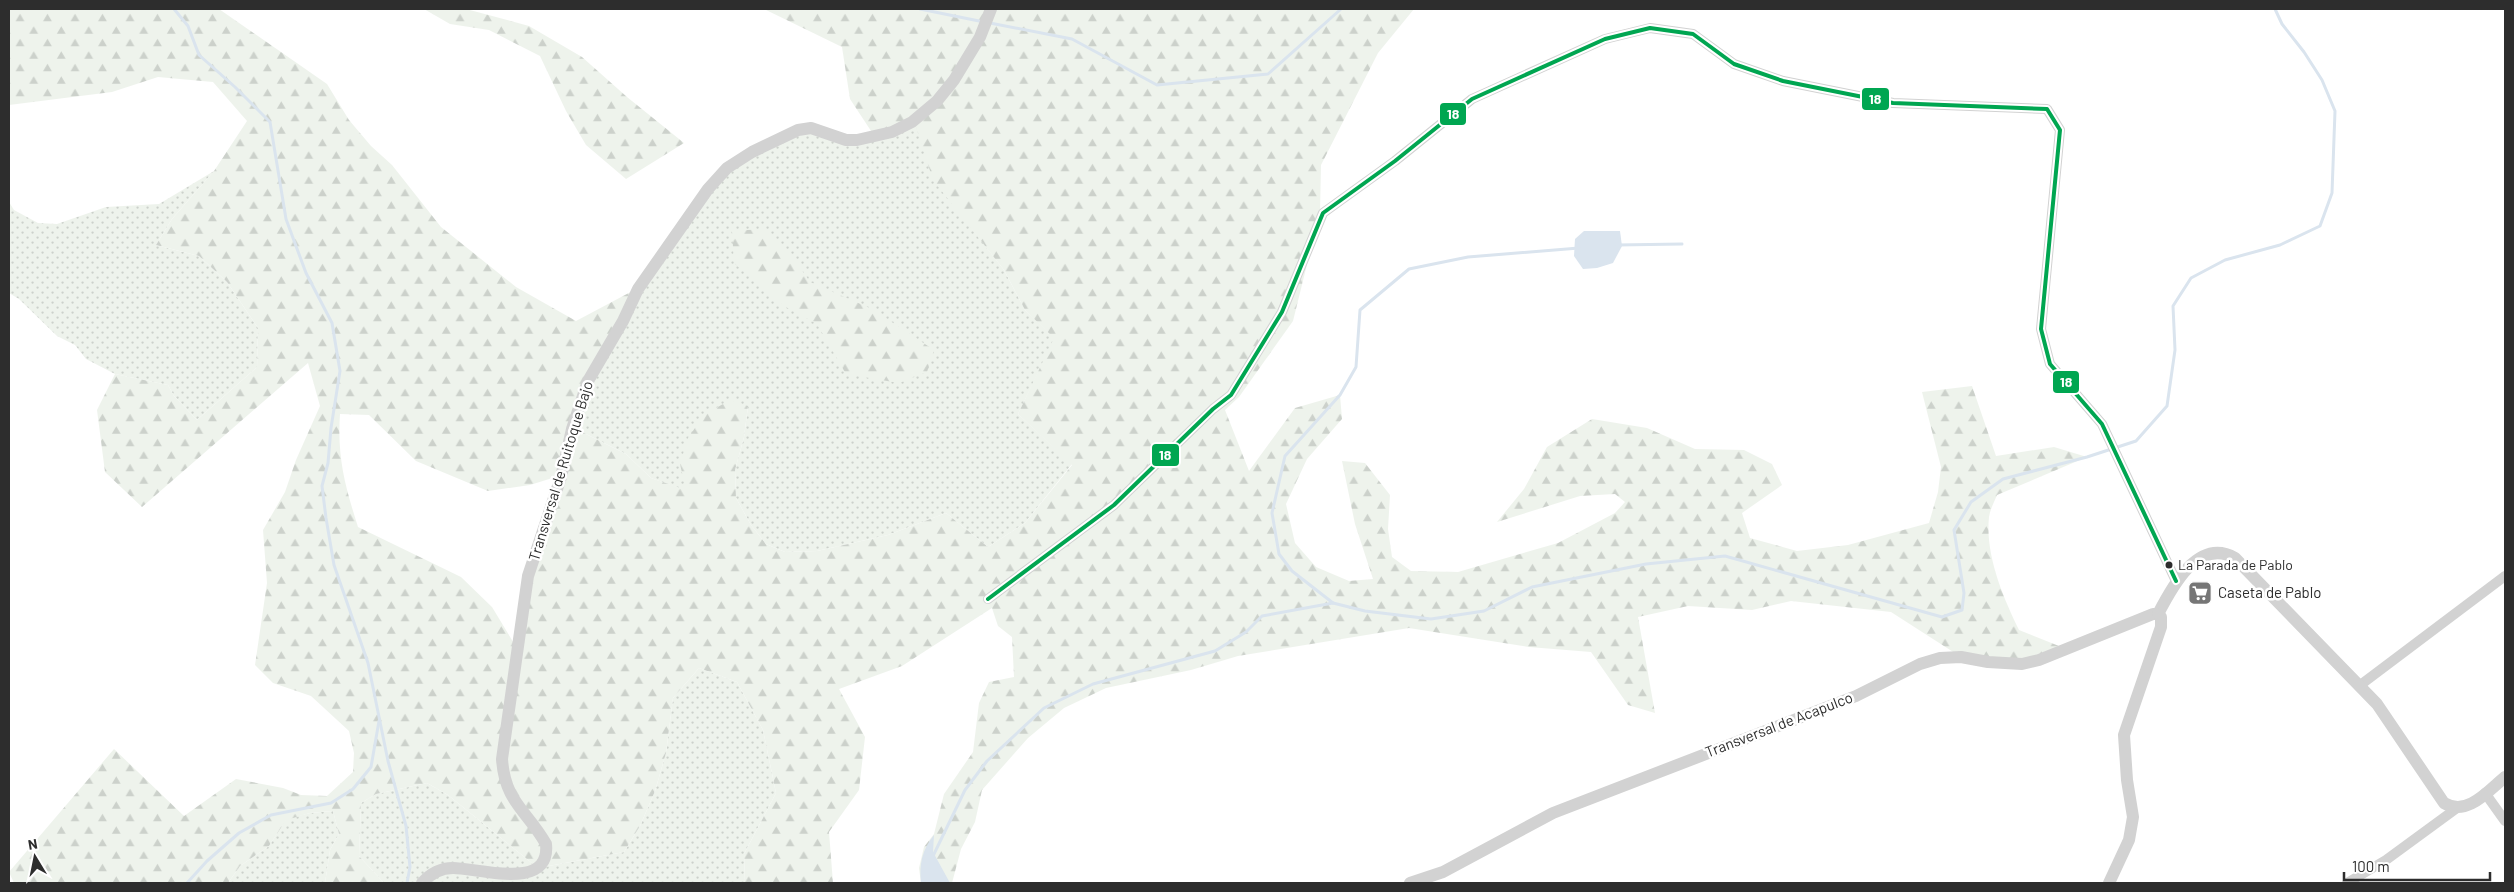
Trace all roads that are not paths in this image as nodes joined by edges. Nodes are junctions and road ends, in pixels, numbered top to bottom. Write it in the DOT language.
graph roads {
  1 [pos="991,9"];
  2 [pos="2505,576"];
  3 [pos="2176,581"];
  4 [pos="988,599"];
  5 [pos="2158,614"];
  6 [pos="2359,686"];
  7 [pos="2505,777"];
  8 [pos="2485,793"];
  9 [pos="2457,808"];
  10 [pos="2505,821"];
  11 [pos="422,883"];
  12 [pos="1410,883"];
  13 [pos="2109,883"];
  14 [pos="2347,883"];
  1 -- 11 [label="street, Transversal de Ruitoque Bajo"];
  2 -- 6 [label="street"];
  3 -- 4 [label="street"];
  3 -- 5 [label="street"];
  3 -- 6 [label="street"];
  5 -- 12 [label="street, Transversal de Acapulco"];
  5 -- 13 [label="street"];
  6 -- 9 [label="street"];
  7 -- 8 [label="street"];
  8 -- 9 [label="street"];
  8 -- 10 [label="street"];
  9 -- 14 [label="street"];
}
